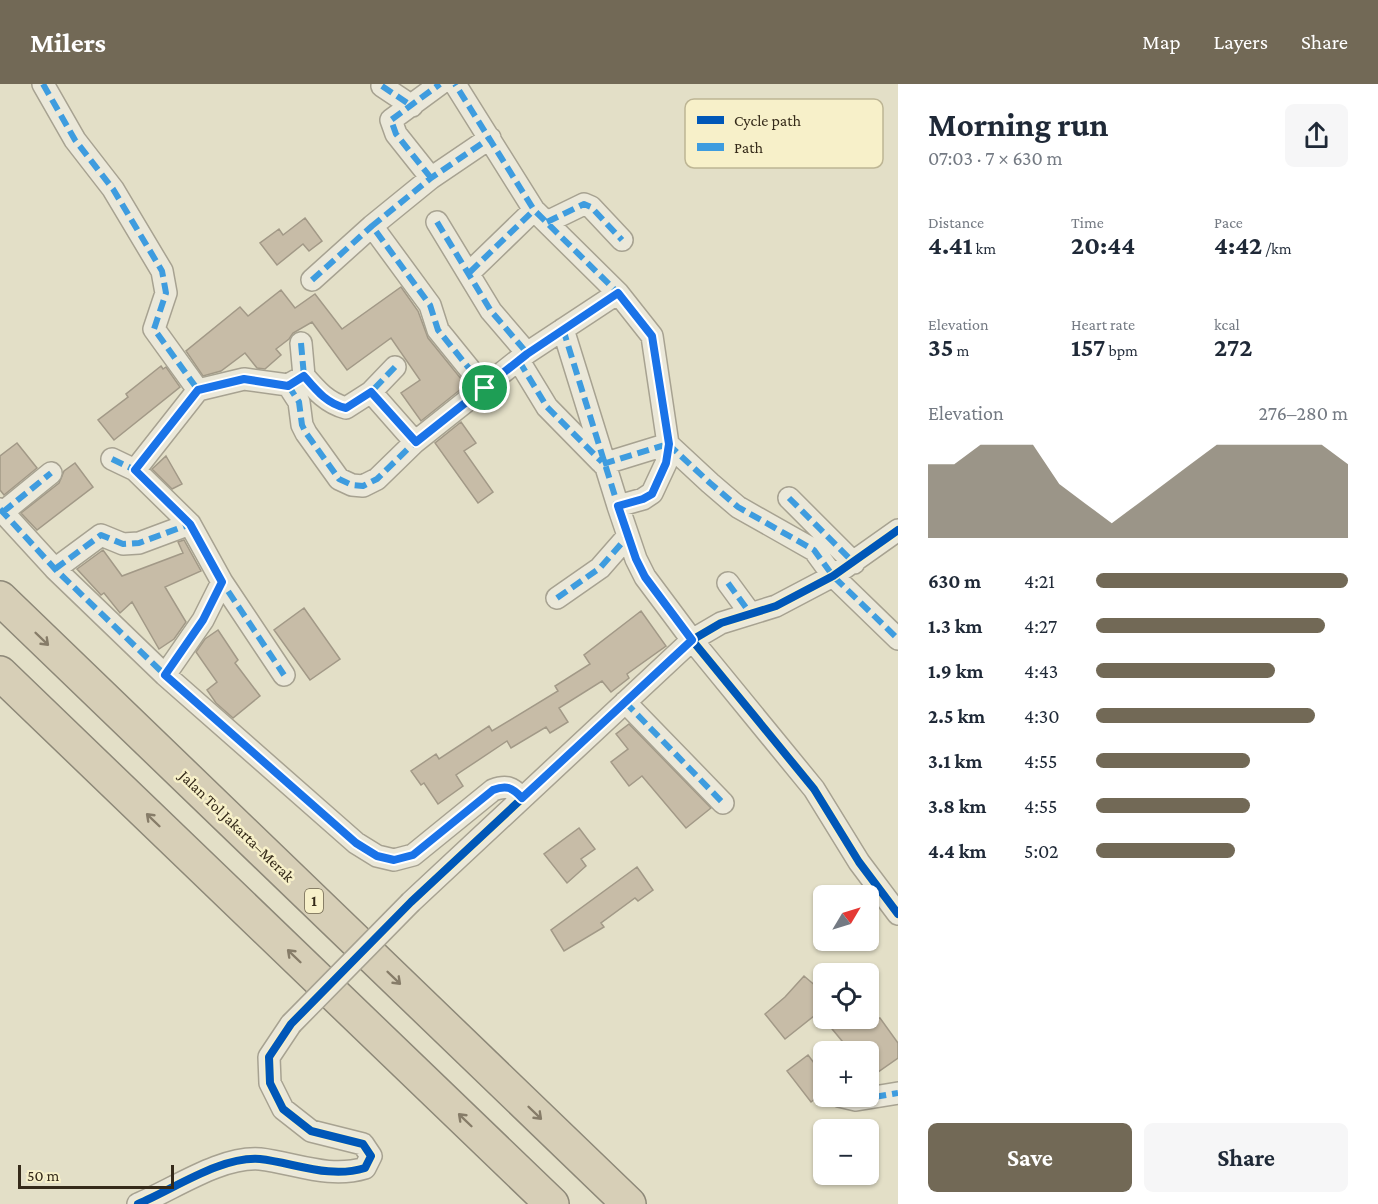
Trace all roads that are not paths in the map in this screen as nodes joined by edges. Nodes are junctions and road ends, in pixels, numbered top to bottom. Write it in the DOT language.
graph roads {
  1 [pos="43,84"];
  2 [pos="440,84"];
  3 [pos="455,84"];
  4 [pos="382,87"];
  5 [pos="412,106"];
  6 [pos="490,138"];
  7 [pos="431,178"];
  8 [pos="540,216"];
  9 [pos="437,222"];
  10 [pos="372,226"];
  11 [pos="622,240"];
  12 [pos="470,272"];
  13 [pos="312,280"];
  14 [pos="618,293"];
  15 [pos="562,329"];
  16 [pos="301,343"];
  17 [pos="523,357"];
  18 [pos="395,367"];
  19 [pos="296,381"];
  20 [pos="485,388"];
  21 [pos="198,390"];
  22 [pos="371,392"];
  23 [pos="416,442"];
  24 [pos="669,444"];
  25 [pos="111,459"];
  26 [pos="603,464"];
  27 [pos="135,470"];
  28 [pos="51,473"];
  29 [pos="789,498"];
  30 [pos="618,506"];
  31 [pos="2,510"];
  32 [pos="190,524"];
  33 [pos="898,530"];
  34 [pos="628,536"];
  35 [pos="854,563"];
  36 [pos="55,569"];
  37 [pos="833,576"];
  38 [pos="222,582"];
  39 [pos="728,583"];
  40 [pos="0,598"];
  41 [pos="557,598"];
  42 [pos="750,613"];
  43 [pos="898,639"];
  44 [pos="692,640"];
  45 [pos="0,674"];
  46 [pos="165,675"];
  47 [pos="284,675"];
  48 [pos="625,702"];
  49 [pos="522,798"];
  50 [pos="723,803"];
  51 [pos="898,914"];
  52 [pos="898,1093"];
  53 [pos="879,1096"];
  54 [pos="138,1204"];
  55 [pos="552,1204"];
  56 [pos="629,1204"];
  1 -- 21 [label="street"];
  2 -- 5 [label="street"];
  3 -- 6 [label="street"];
  4 -- 5 [label="street"];
  5 -- 7 [label="street"];
  6 -- 7 [label="street"];
  6 -- 8 [label="street"];
  7 -- 10 [label="street"];
  8 -- 11 [label="street"];
  8 -- 12 [label="street"];
  8 -- 14 [label="street"];
  9 -- 12 [label="street"];
  10 -- 13 [label="street"];
  10 -- 20 [label="street"];
  12 -- 17 [label="street"];
  14 -- 15 [label="street"];
  14 -- 24 [label="street"];
  15 -- 17 [label="street"];
  15 -- 26 [label="street"];
  16 -- 19 [label="street"];
  17 -- 20 [label="street"];
  17 -- 26 [label="street"];
  18 -- 22 [label="street"];
  19 -- 21 [label="street"];
  19 -- 22 [label="street"];
  19 -- 23 [label="street"];
  20 -- 23 [label="street"];
  21 -- 27 [label="street"];
  22 -- 23 [label="street"];
  24 -- 26 [label="street"];
  24 -- 30 [label="street"];
  24 -- 37 [label="street"];
  25 -- 27 [label="street"];
  26 -- 30 [label="street"];
  27 -- 32 [label="street"];
  28 -- 31 [label="street"];
  29 -- 35 [label="street"];
  30 -- 34 [label="street"];
  31 -- 36 [label="street"];
  32 -- 36 [label="street"];
  32 -- 38 [label="street"];
  33 -- 35 [label="street"];
  34 -- 41 [label="street"];
  34 -- 44 [label="street"];
  35 -- 37 [label="street"];
  36 -- 46 [label="street"];
  37 -- 42 [label="street"];
  37 -- 43 [label="street"];
  38 -- 46 [label="street"];
  38 -- 47 [label="street"];
  39 -- 42 [label="street"];
  40 -- 56 [label="highway, Jalan Tol Jakarta–Merak / 1, one-way"];
  42 -- 44 [label="street"];
  44 -- 48 [label="street"];
  44 -- 51 [label="street"];
  55 -- 45 [label="highway, one-way"];
  46 -- 49 [label="street"];
  48 -- 49 [label="street"];
  48 -- 50 [label="street"];
  49 -- 54 [label="street, bridge"];
  52 -- 53 [label="street"];
}
